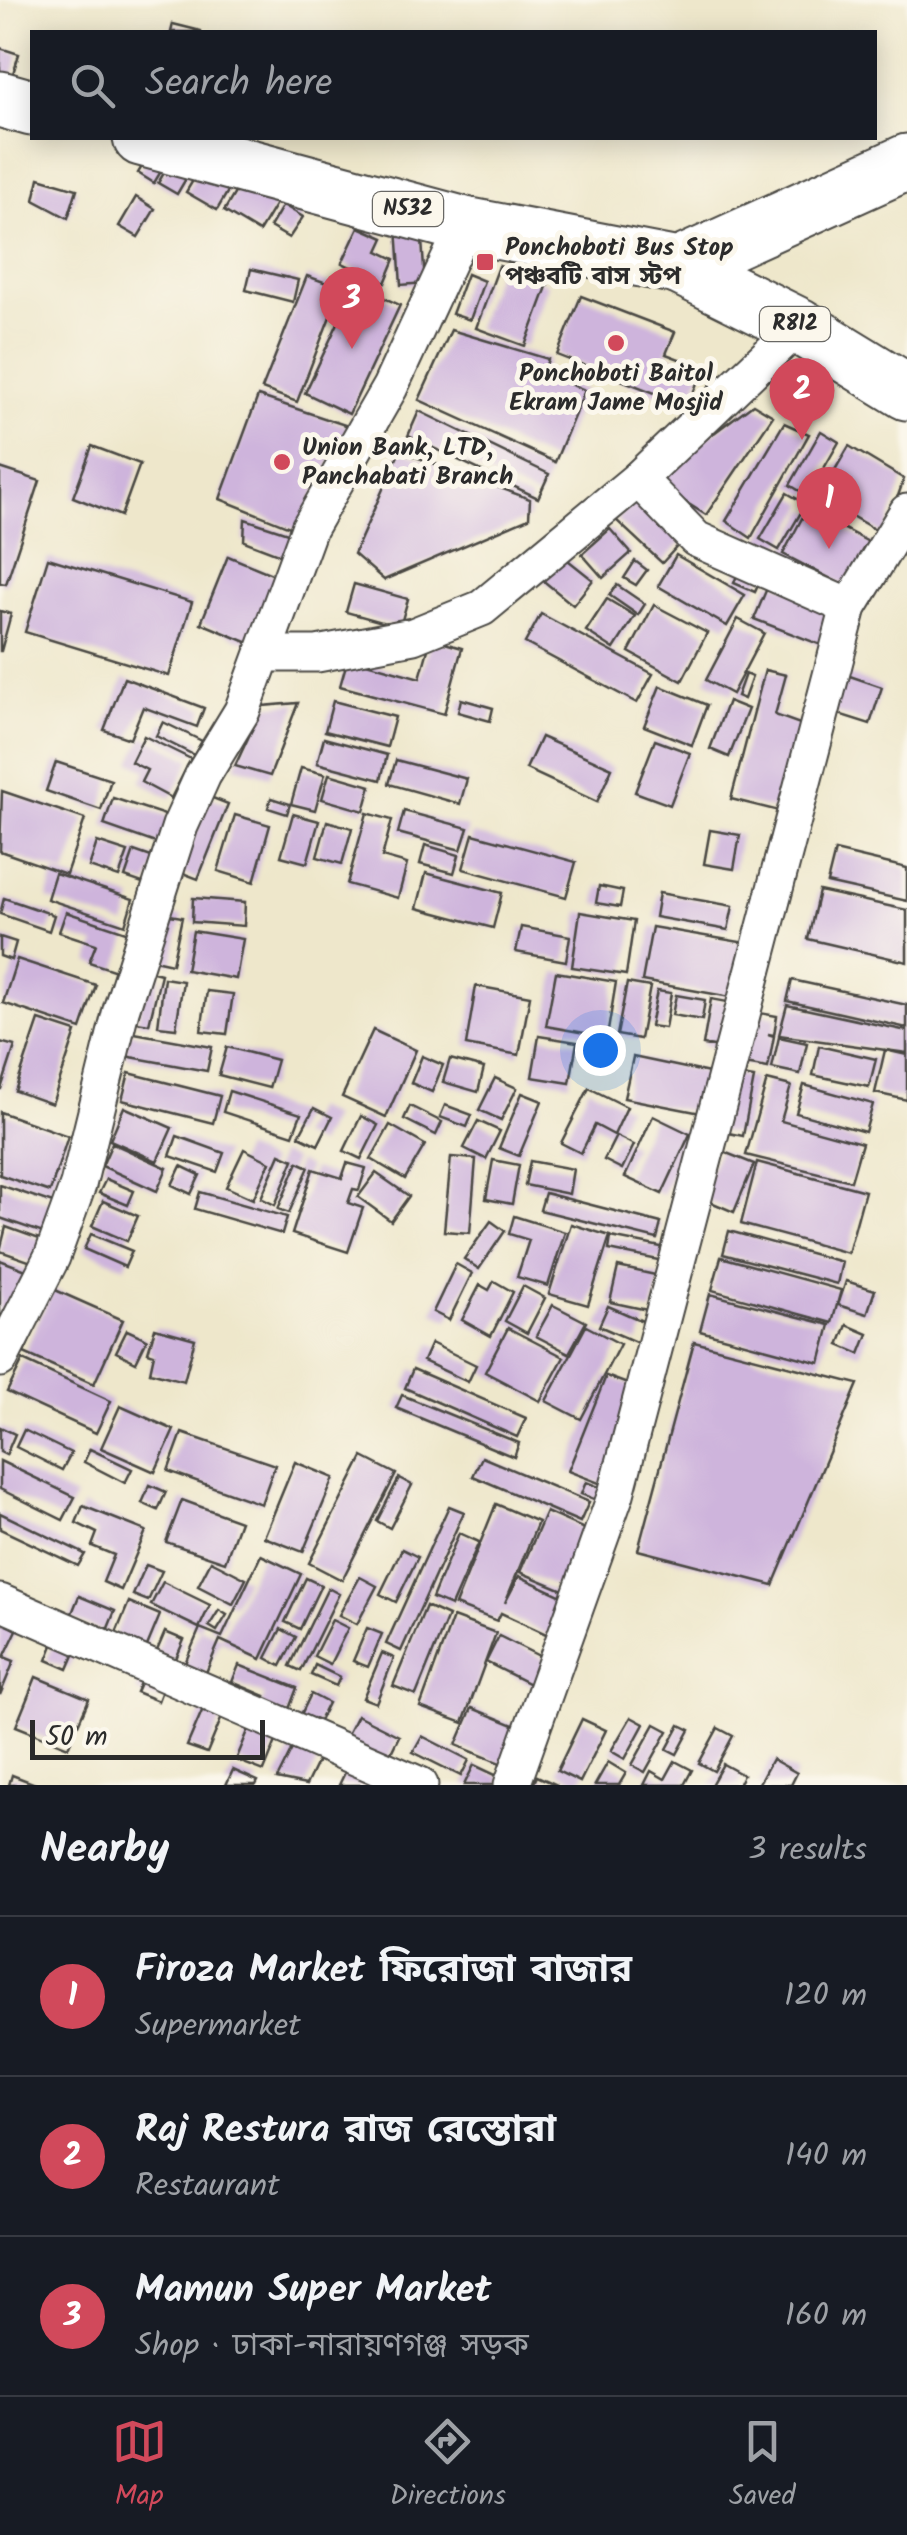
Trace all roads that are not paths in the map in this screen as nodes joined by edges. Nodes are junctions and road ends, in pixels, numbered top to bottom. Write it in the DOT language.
graph roads {
  1 [pos="0,100"];
  2 [pos="30,108"];
  3 [pos="150,140"];
  4 [pos="907,162"];
  5 [pos="465,224"];
  6 [pos="678,266"];
  7 [pos="799,326"];
  8 [pos="907,392"];
  9 [pos="638,479"];
  10 [pos="907,512"];
  11 [pos="849,607"];
  12 [pos="264,654"];
  13 [pos="0,1358"];
  14 [pos="0,1602"];
  15 [pos="420,1785"];
  16 [pos="512,1785"];
  1 -- 2 [label="main road"];
  3 -- 5 [label="main road, N532"];
  4 -- 6 [label="main road"];
  5 -- 6 [label="main road, N532"];
  5 -- 12 [label="street"];
  6 -- 7 [label="main road, R812"];
  7 -- 8 [label="main road, R812"];
  7 -- 9 [label="street"];
  9 -- 11 [label="street"];
  9 -- 12 [label="street"];
  10 -- 11 [label="street"];
  11 -- 16 [label="street"];
  12 -- 13 [label="street"];
  14 -- 15 [label="street"];
}
